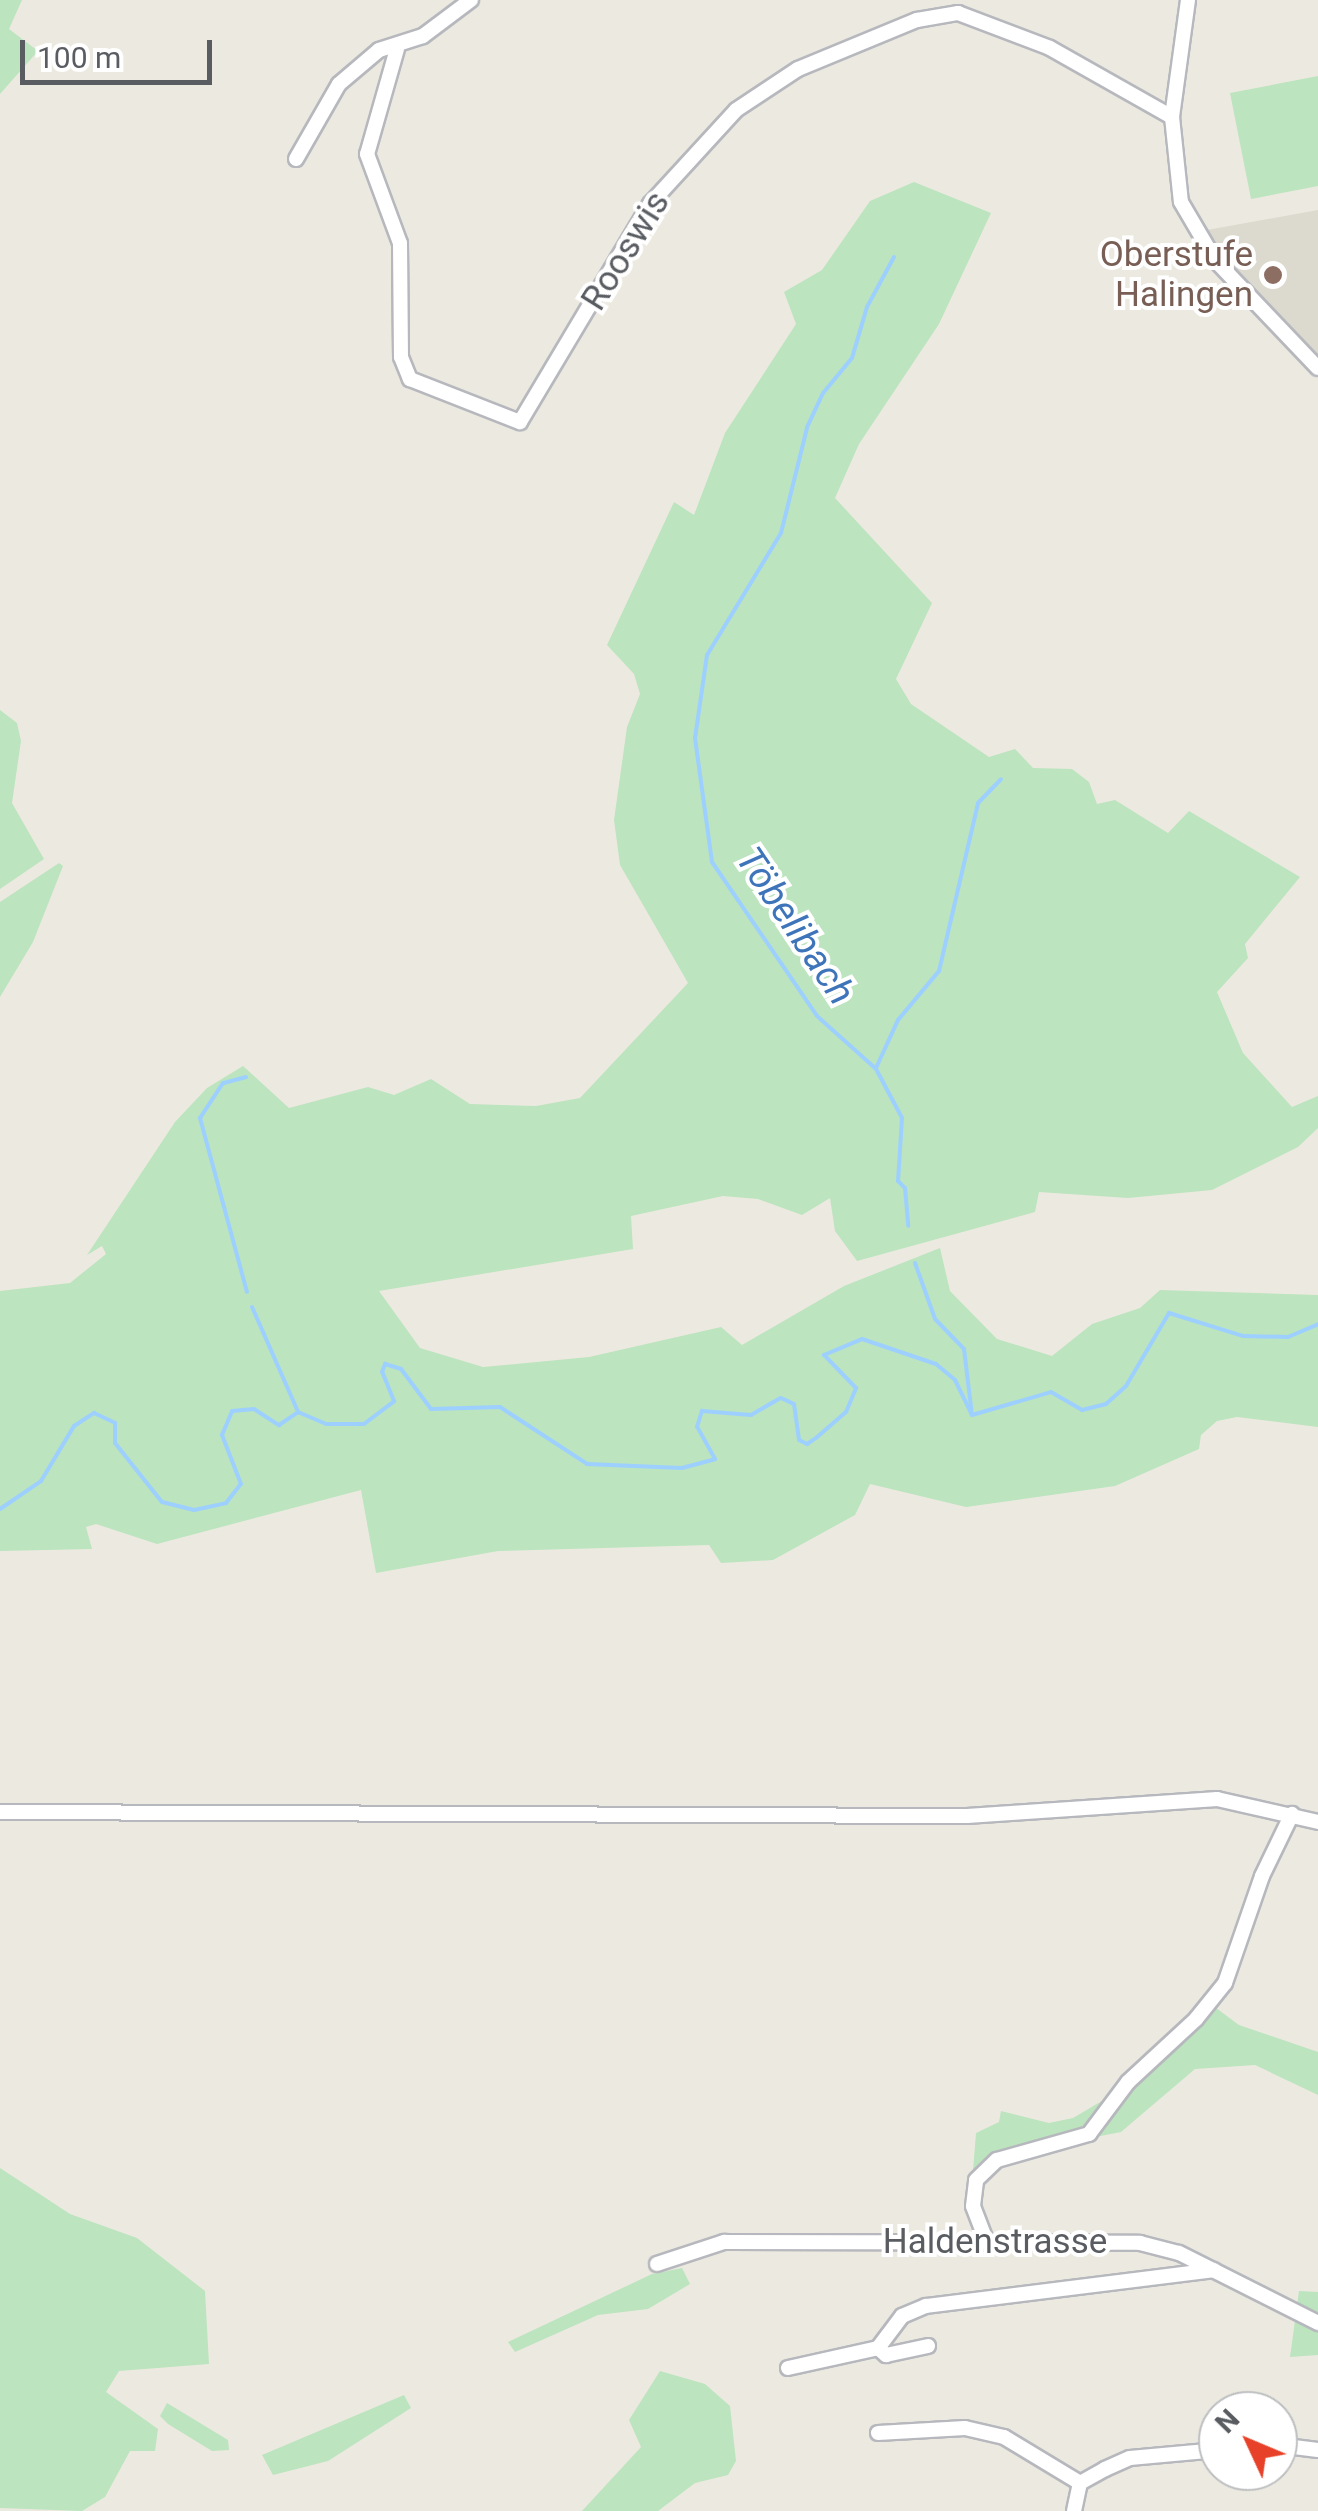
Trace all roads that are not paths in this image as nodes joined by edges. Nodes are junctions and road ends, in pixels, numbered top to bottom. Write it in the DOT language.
graph roads {
  1 [pos="471,0"];
  2 [pos="1188,0"];
  3 [pos="397,49"];
  4 [pos="1172,116"];
  5 [pos="296,159"];
  6 [pos="1318,368"];
  7 [pos="0,1812"];
  8 [pos="1292,1814"];
  9 [pos="1318,1822"];
  10 [pos="986,2240"];
  11 [pos="657,2264"];
  12 [pos="1215,2270"];
  13 [pos="1318,2323"];
  14 [pos="928,2346"];
  15 [pos="878,2348"];
  16 [pos="788,2368"];
  17 [pos="878,2434"];
  18 [pos="1198,2452"];
  19 [pos="1080,2483"];
  20 [pos="1074,2511"];
  1 -- 3 [label="street"];
  2 -- 4 [label="street"];
  3 -- 4 [label="street, Rooswis"];
  3 -- 5 [label="street"];
  4 -- 6 [label="street"];
  7 -- 8 [label="street"];
  8 -- 9 [label="street"];
  8 -- 10 [label="street"];
  10 -- 11 [label="street, Haldenstrasse"];
  10 -- 12 [label="street, Haldenstrasse"];
  12 -- 13 [label="street, Haldenstrasse"];
  12 -- 15 [label="street"];
  14 -- 15 [label="street"];
  15 -- 16 [label="street"];
  17 -- 19 [label="street"];
  18 -- 19 [label="street"];
  19 -- 20 [label="street"];
}
